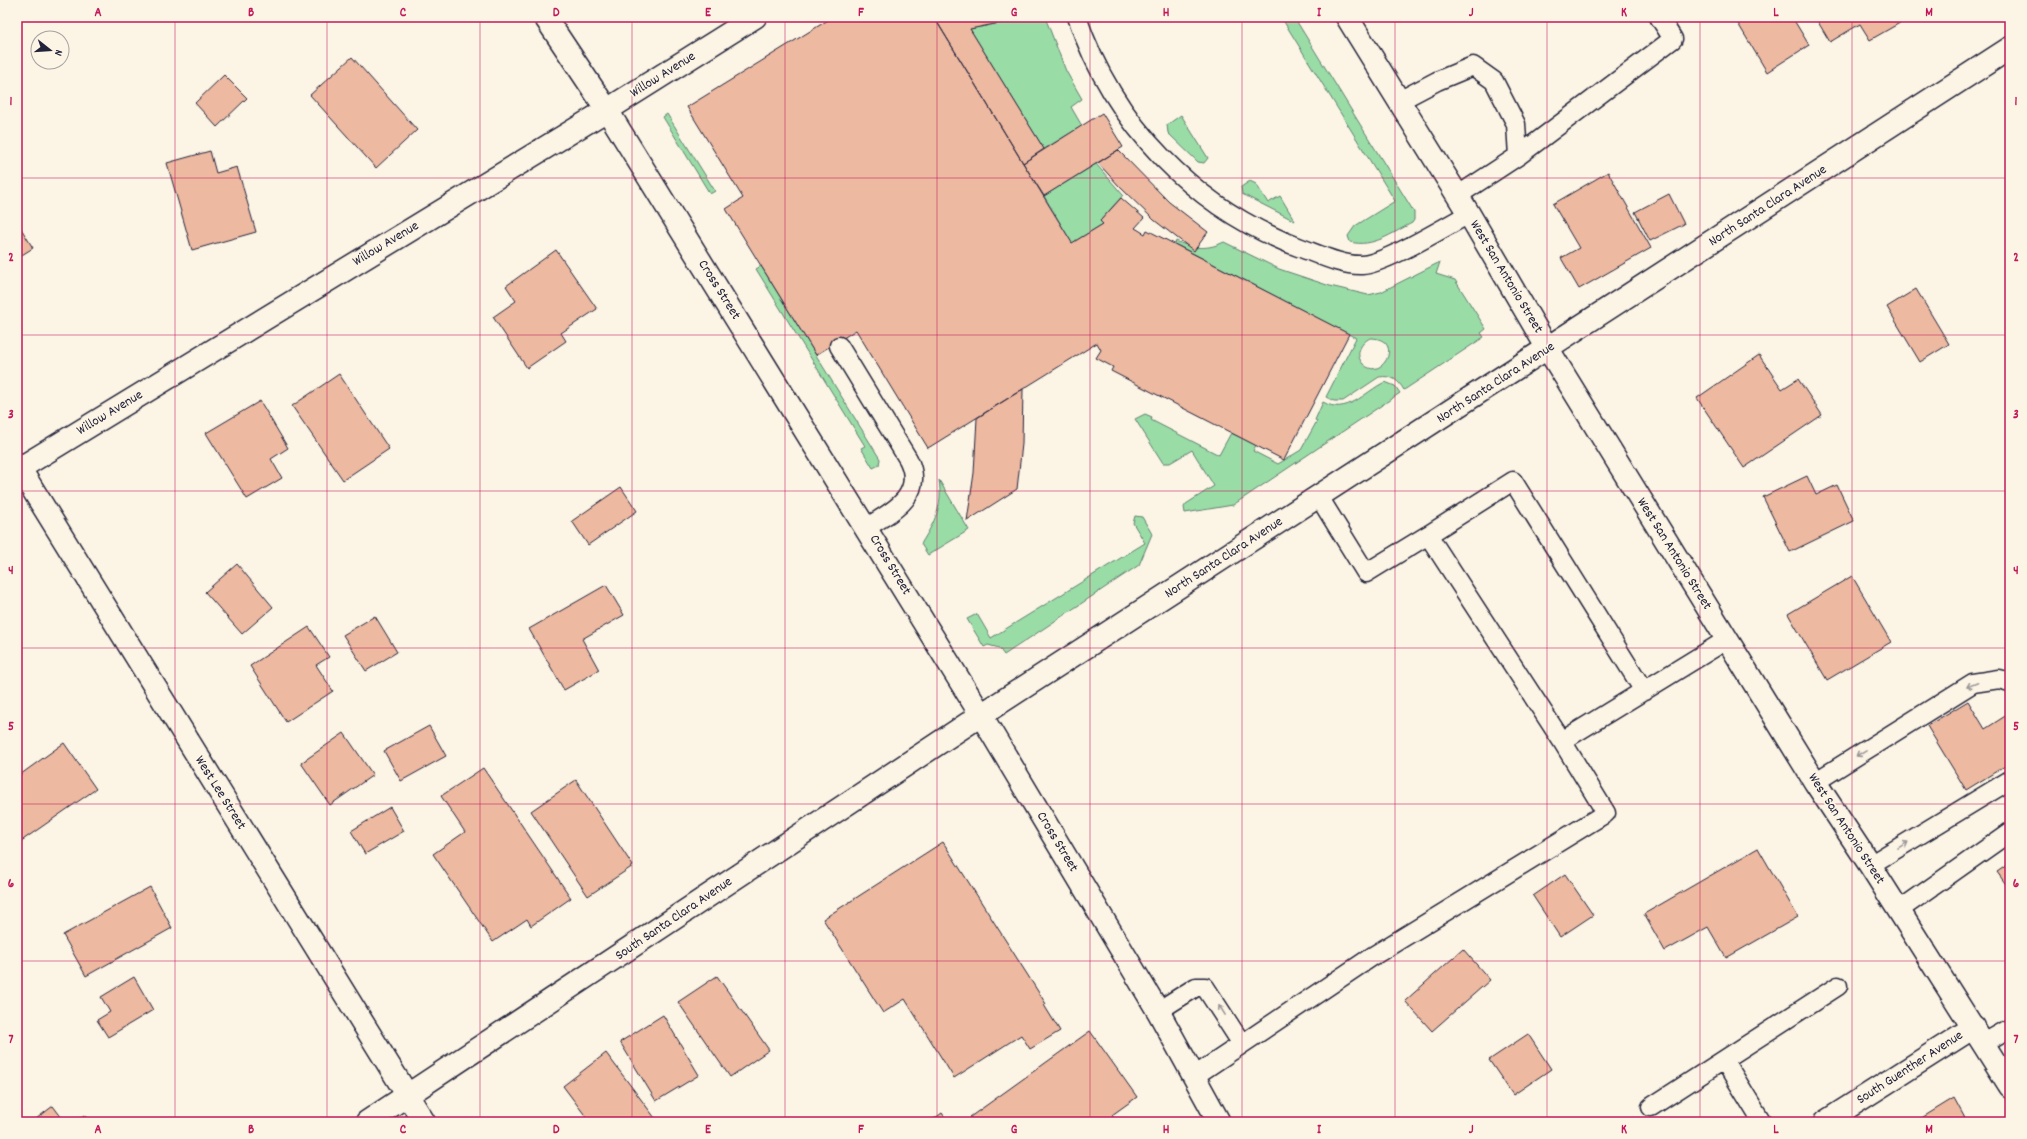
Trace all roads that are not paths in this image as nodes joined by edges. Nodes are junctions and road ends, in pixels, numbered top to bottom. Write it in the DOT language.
graph roads {
  1 [pos="545,17"];
  2 [pos="755,17"];
  3 [pos="1077,17"];
  4 [pos="1347,17"];
  5 [pos="1659,17"];
  6 [pos="2010,48"];
  7 [pos="1399,101"];
  8 [pos="607,110"];
  9 [pos="1518,156"];
  10 [pos="1457,196"];
  11 [pos="1469,214"];
  12 [pos="839,346"];
  13 [pos="1548,349"];
  14 [pos="18,467"];
  15 [pos="1319,497"];
  16 [pos="867,527"];
  17 [pos="1428,535"];
  18 [pos="1728,639"];
  19 [pos="2010,682"];
  20 [pos="1644,691"];
  21 [pos="981,715"];
  22 [pos="1562,741"];
  23 [pos="2010,780"];
  24 [pos="1814,782"];
  25 [pos="2010,832"];
  26 [pos="1870,865"];
  27 [pos="1898,911"];
  28 [pos="1838,986"];
  29 [pos="1158,1011"];
  30 [pos="2010,1028"];
  31 [pos="1979,1035"];
  32 [pos="1242,1044"];
  33 [pos="1724,1060"];
  34 [pos="1193,1078"];
  35 [pos="2010,1086"];
  36 [pos="407,1096"];
  37 [pos="1652,1107"];
  38 [pos="368,1122"];
  39 [pos="424,1122"];
  40 [pos="1220,1122"];
  41 [pos="1762,1122"];
  42 [pos="1825,1122"];
  1 -- 8 [label="street, Cross Street"];
  2 -- 8 [label="street, Willow Avenue"];
  3 -- 11 [label="lane"];
  4 -- 7 [label="street, West San Antonio Street"];
  5 -- 9 [label="lane"];
  6 -- 13 [label="street, North Santa Clara Avenue"];
  7 -- 9 [label="lane"];
  7 -- 10 [label="street, West San Antonio Street"];
  8 -- 14 [label="street, Willow Avenue"];
  8 -- 16 [label="street, Cross Street"];
  9 -- 10 [label="lane"];
  10 -- 11 [label="street, West San Antonio Street"];
  11 -- 13 [label="street, West San Antonio Street"];
  12 -- 16 [label="lane"];
  13 -- 15 [label="street, North Santa Clara Avenue"];
  13 -- 18 [label="street, West San Antonio Street"];
  14 -- 36 [label="street, West Lee Street"];
  15 -- 17 [label="lane"];
  15 -- 21 [label="street, North Santa Clara Avenue"];
  16 -- 21 [label="street, Cross Street"];
  17 -- 20 [label="lane"];
  17 -- 22 [label="lane"];
  18 -- 20 [label="lane"];
  18 -- 24 [label="street, West San Antonio Street"];
  19 -- 24 [label="lane, one-way"];
  20 -- 22 [label="lane"];
  21 -- 29 [label="street, Cross Street"];
  21 -- 36 [label="street, South Santa Clara Avenue"];
  22 -- 32 [label="lane"];
  26 -- 23 [label="lane, one-way"];
  24 -- 26 [label="street, West San Antonio Street"];
  25 -- 27 [label="lane"];
  26 -- 27 [label="street, West San Antonio Street"];
  27 -- 31 [label="street, West San Antonio Street"];
  28 -- 33 [label="lane"];
  32 -- 29 [label="lane, one-way"];
  29 -- 34 [label="street, Cross Street"];
  30 -- 31 [label="lane"];
  31 -- 35 [label="street, West San Antonio Street"];
  31 -- 42 [label="street, South Guenther Avenue"];
  32 -- 34 [label="lane"];
  33 -- 37 [label="lane"];
  33 -- 41 [label="lane"];
  34 -- 40 [label="street, Cross Street"];
  36 -- 38 [label="street, South Santa Clara Avenue"];
  36 -- 39 [label="street, West Lee Street"];
}
